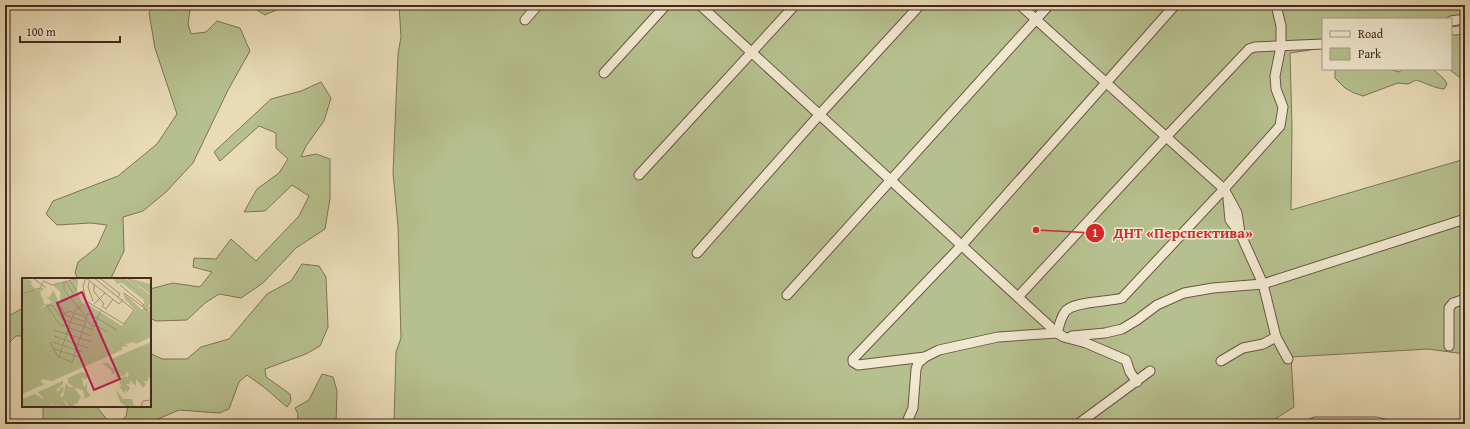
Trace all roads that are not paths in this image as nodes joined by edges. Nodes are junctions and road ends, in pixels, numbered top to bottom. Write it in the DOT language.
graph roads {
  1 [pos="538,5"];
  2 [pos="666,5"];
  3 [pos="700,5"];
  4 [pos="795,5"];
  5 [pos="920,5"];
  6 [pos="1020,5"];
  7 [pos="1049,5"];
  8 [pos="1176,5"];
  9 [pos="1276,5"];
  10 [pos="1035,19"];
  11 [pos="1465,19"];
  12 [pos="525,20"];
  13 [pos="1452,21"];
  14 [pos="1322,44"];
  15 [pos="1281,46"];
  16 [pos="752,52"];
  17 [pos="604,73"];
  18 [pos="1106,83"];
  19 [pos="820,114"];
  20 [pos="1166,137"];
  21 [pos="639,175"];
  22 [pos="891,180"];
  23 [pos="1226,193"];
  24 [pos="1465,219"];
  25 [pos="962,245"];
  26 [pos="697,253"];
  27 [pos="1263,284"];
  28 [pos="787,295"];
  29 [pos="1018,297"];
  30 [pos="1465,299"];
  31 [pos="1061,335"];
  32 [pos="1276,337"];
  33 [pos="1449,346"];
  34 [pos="925,357"];
  35 [pos="1288,359"];
  36 [pos="1221,361"];
  37 [pos="1150,371"];
  38 [pos="1137,382"];
  39 [pos="906,424"];
  40 [pos="1078,424"];
  41 [pos="1311,424"];
  42 [pos="1385,424"];
  1 -- 12 [label="street"];
  2 -- 17 [label="street"];
  3 -- 16 [label="street"];
  4 -- 16 [label="street"];
  5 -- 19 [label="street"];
  6 -- 10 [label="street"];
  7 -- 10 [label="street"];
  8 -- 18 [label="street"];
  9 -- 15 [label="street"];
  10 -- 18 [label="street"];
  10 -- 22 [label="street"];
  11 -- 13 [label="street"];
  14 -- 15 [label="street"];
  15 -- 20 [label="street"];
  15 -- 23 [label="street"];
  16 -- 19 [label="street"];
  16 -- 21 [label="street"];
  18 -- 20 [label="street"];
  18 -- 25 [label="street"];
  19 -- 22 [label="street"];
  19 -- 26 [label="street"];
  20 -- 23 [label="street"];
  20 -- 29 [label="street"];
  22 -- 25 [label="street"];
  22 -- 28 [label="street"];
  23 -- 27 [label="street"];
  23 -- 31 [label="street"];
  24 -- 27 [label="street"];
  25 -- 29 [label="street"];
  25 -- 34 [label="street"];
  27 -- 31 [label="street"];
  27 -- 32 [label="street"];
  29 -- 31 [label="street"];
  30 -- 33 [label="street"];
  31 -- 34 [label="street"];
  31 -- 38 [label="street"];
  32 -- 35 [label="street"];
  32 -- 36 [label="street"];
  34 -- 39 [label="street"];
  37 -- 38 [label="street"];
  38 -- 40 [label="street"];
  41 -- 42 [label="street"];
}
